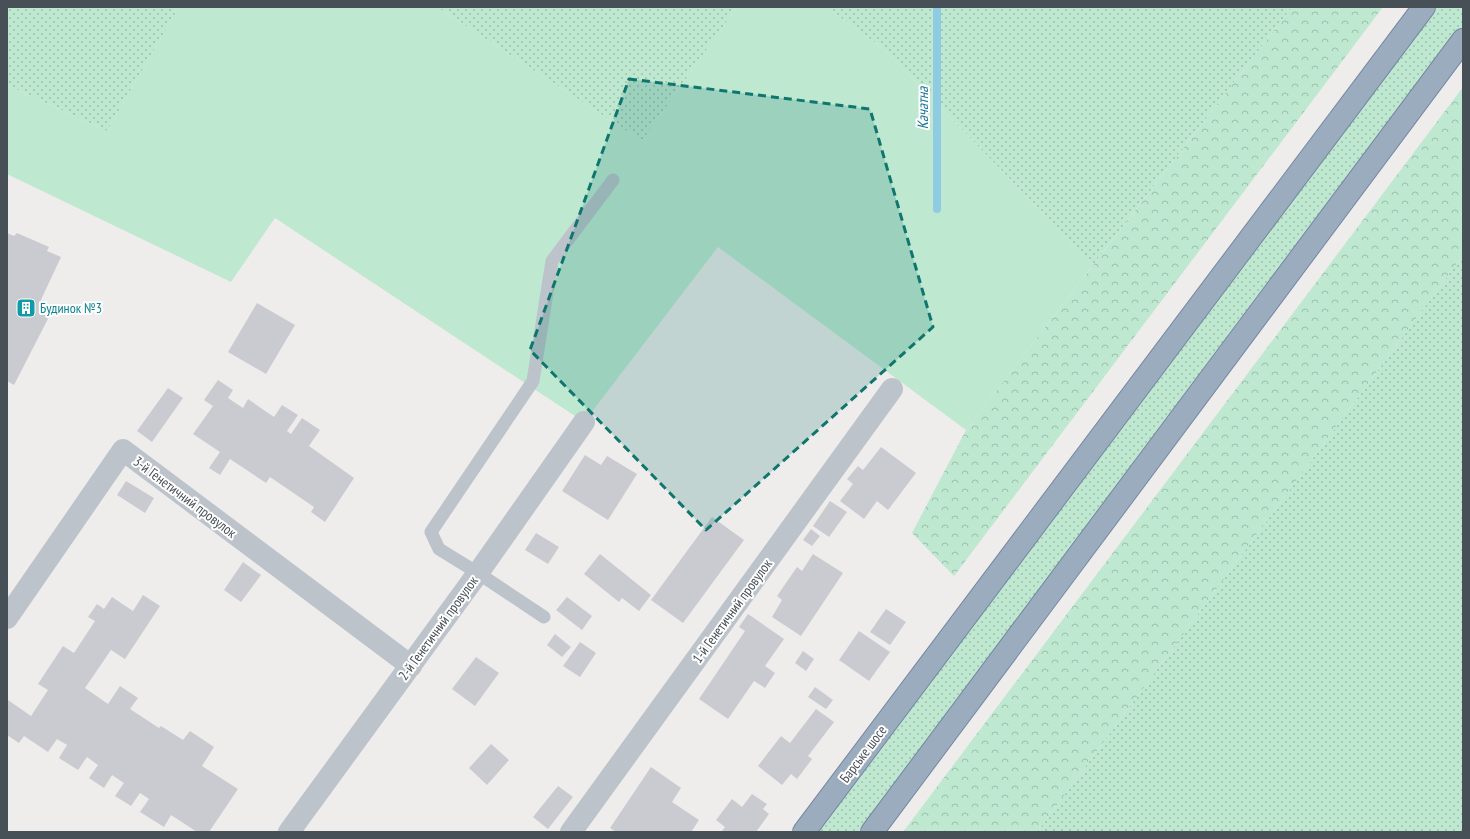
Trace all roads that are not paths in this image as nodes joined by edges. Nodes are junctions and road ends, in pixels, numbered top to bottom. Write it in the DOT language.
graph roads {
  1 [pos="1424,7"];
  2 [pos="1463,40"];
  3 [pos="613,180"];
  4 [pos="892,389"];
  5 [pos="584,422"];
  6 [pos="478,573"];
  7 [pos="544,617"];
  8 [pos="7,618"];
  9 [pos="410,666"];
  10 [pos="289,832"];
  11 [pos="571,832"];
  12 [pos="804,832"];
  13 [pos="872,832"];
  1 -- 12 [label="highway, Барське шосе"];
  2 -- 13 [label="highway"];
  3 -- 6 [label="lane"];
  4 -- 11 [label="street, 1-й Генетичний провулок"];
  5 -- 6 [label="street, 2-й Генетичний провулок"];
  6 -- 7 [label="lane"];
  6 -- 9 [label="street, 2-й Генетичний провулок"];
  8 -- 9 [label="street, 3-й Генетичний провулок"];
  9 -- 10 [label="street, 2-й Генетичний провулок"];
}
